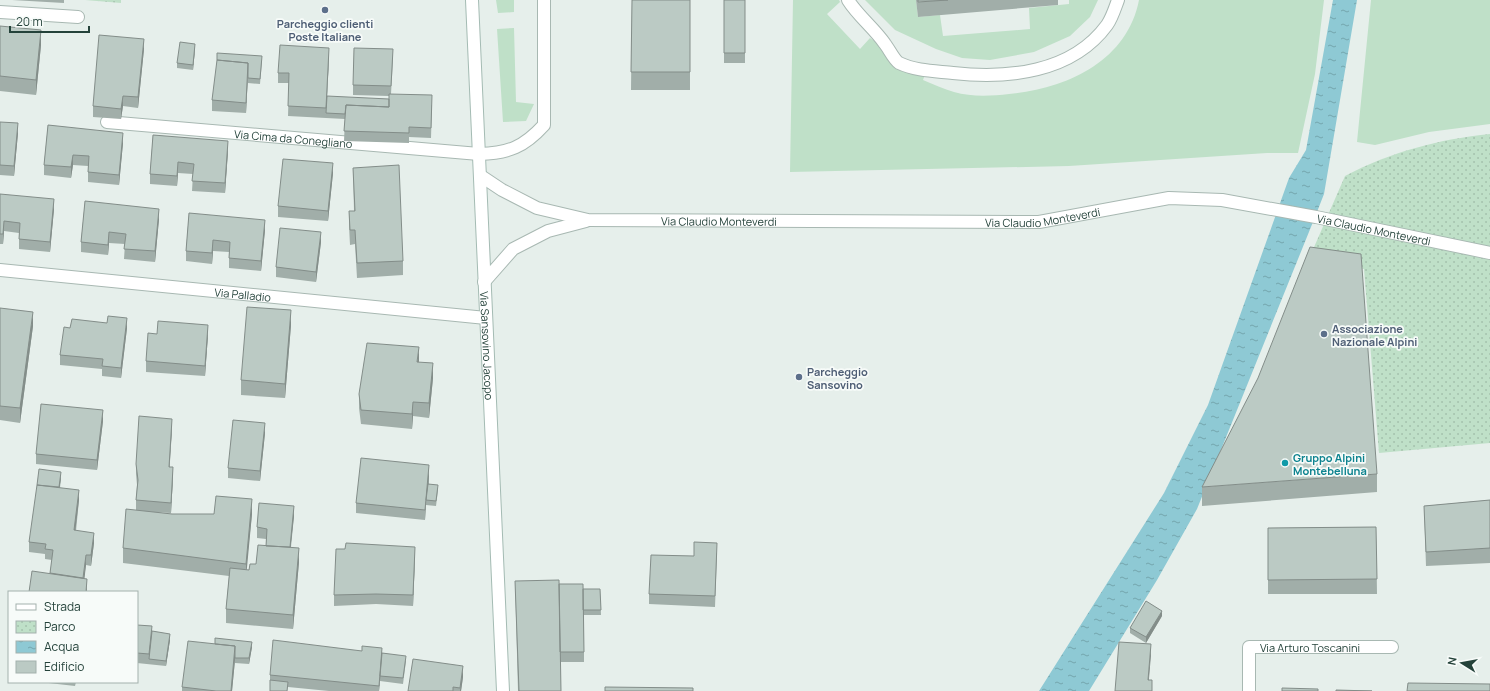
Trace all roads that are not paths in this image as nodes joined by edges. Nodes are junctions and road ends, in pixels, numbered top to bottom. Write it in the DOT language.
graph roads {
  1 [pos="472,0"];
  2 [pos="544,0"];
  3 [pos="848,0"];
  4 [pos="1118,0"];
  5 [pos="0,12"];
  6 [pos="78,17"];
  7 [pos="107,122"];
  8 [pos="479,154"];
  9 [pos="481,176"];
  10 [pos="588,220"];
  11 [pos="1490,253"];
  12 [pos="0,270"];
  13 [pos="484,282"];
  14 [pos="486,318"];
  15 [pos="1392,647"];
  16 [pos="503,691"];
  17 [pos="1249,691"];
  1 -- 8 [label="street, Via Sansovino Jacopo"];
  2 -- 8 [label="street, Via Cima da Conegliano"];
  3 -- 4 [label="street"];
  5 -- 6 [label="street"];
  7 -- 8 [label="street, Via Cima da Conegliano"];
  8 -- 9 [label="street, Via Sansovino Jacopo"];
  9 -- 10 [label="street, Via Claudio Monteverdi"];
  9 -- 13 [label="street, Via Sansovino Jacopo"];
  10 -- 11 [label="street, Via Claudio Monteverdi"];
  10 -- 13 [label="street, Via Claudio Monteverdi"];
  12 -- 14 [label="street, Via Palladio"];
  13 -- 14 [label="street, Via Sansovino Jacopo"];
  14 -- 16 [label="street, Via Sansovino Jacopo"];
  15 -- 17 [label="street, Via Arturo Toscanini"];
}
